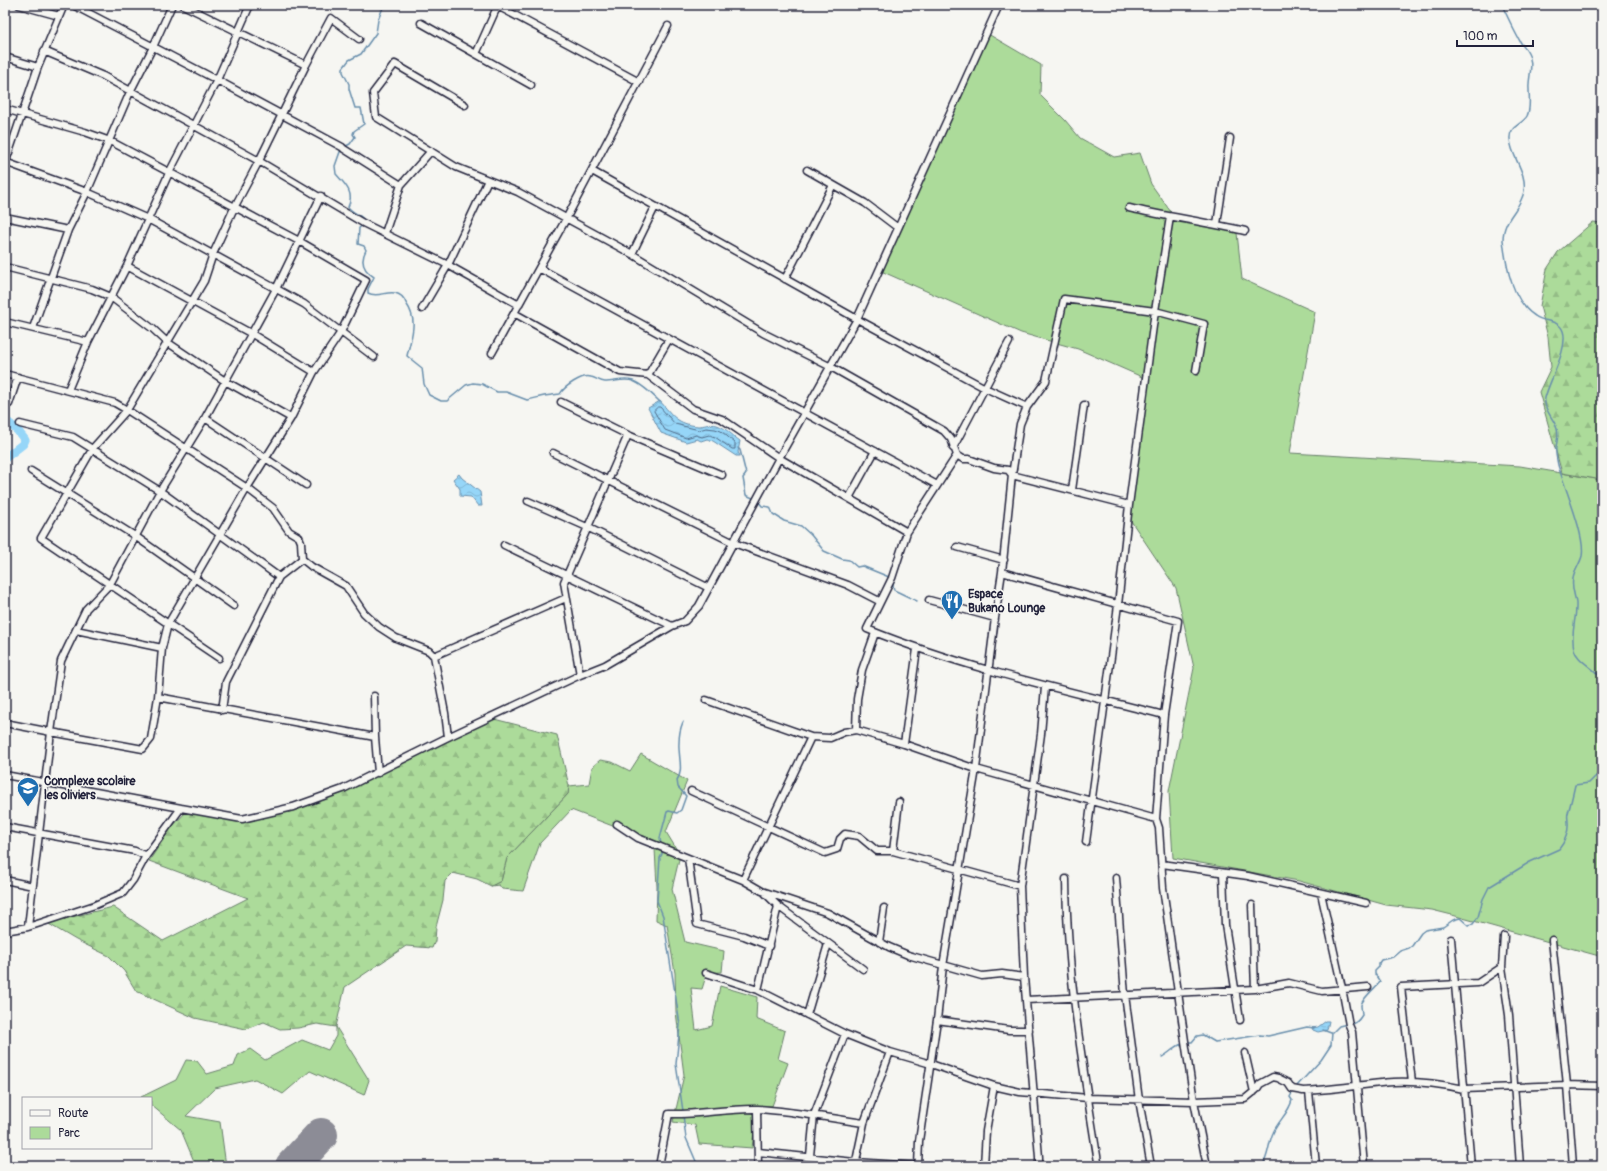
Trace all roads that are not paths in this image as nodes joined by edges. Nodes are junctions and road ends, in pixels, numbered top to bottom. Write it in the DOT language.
graph roads {
  1 [pos="19,5"];
  2 [pos="64,5"];
  3 [pos="73,5"];
  4 [pos="172,5"];
  5 [pos="183,5"];
  6 [pos="250,5"];
  7 [pos="497,5"];
  8 [pos="999,5"];
  9 [pos="59,16"];
  10 [pos="421,23"];
  11 [pos="668,26"];
  12 [pos="239,32"];
  13 [pos="359,39"];
  14 [pos="153,47"];
  15 [pos="44,51"];
  16 [pos="476,54"];
  17 [pos="5,57"];
  18 [pos="306,65"];
  19 [pos="38,66"];
  20 [pos="217,80"];
  21 [pos="639,82"];
  22 [pos="531,85"];
  23 [pos="130,92"];
  24 [pos="464,105"];
  25 [pos="5,109"];
  26 [pos="22,113"];
  27 [pos="281,115"];
  28 [pos="193,125"];
  29 [pos="1230,138"];
  30 [pos="110,141"];
  31 [pos="431,151"];
  32 [pos="260,161"];
  33 [pos="5,163"];
  34 [pos="807,170"];
  35 [pos="592,171"];
  36 [pos="169,173"];
  37 [pos="488,180"];
  38 [pos="401,185"];
  39 [pos="833,185"];
  40 [pos="87,192"];
  41 [pos="321,196"];
  42 [pos="655,207"];
  43 [pos="234,208"];
  44 [pos="1130,208"];
  45 [pos="5,217"];
  46 [pos="1170,217"];
  47 [pos="148,219"];
  48 [pos="566,219"];
  49 [pos="1217,224"];
  50 [pos="898,228"];
  51 [pos="68,230"];
  52 [pos="1245,231"];
  53 [pos="385,233"];
  54 [pos="299,241"];
  55 [pos="213,254"];
  56 [pos="632,254"];
  57 [pos="448,265"];
  58 [pos="127,266"];
  59 [pos="5,267"];
  60 [pos="539,268"];
  61 [pos="51,278"];
  62 [pos="785,279"];
  63 [pos="276,289"];
  64 [pos="111,297"];
  65 [pos="192,301"];
  66 [pos="519,305"];
  67 [pos="422,309"];
  68 [pos="1155,311"];
  69 [pos="514,313"];
  70 [pos="857,319"];
  71 [pos="5,322"];
  72 [pos="33,328"];
  73 [pos="341,332"];
  74 [pos="252,334"];
  75 [pos="670,339"];
  76 [pos="88,342"];
  77 [pos="167,342"];
  78 [pos="1009,342"];
  79 [pos="492,353"];
  80 [pos="374,357"];
  81 [pos="830,367"];
  82 [pos="1196,371"];
  83 [pos="314,372"];
  84 [pos="5,374"];
  85 [pos="648,374"];
  86 [pos="18,378"];
  87 [pos="225,381"];
  88 [pos="985,388"];
  89 [pos="68,390"];
  90 [pos="561,402"];
  91 [pos="9,404"];
  92 [pos="1084,405"];
  93 [pos="1027,407"];
  94 [pos="127,410"];
  95 [pos="805,413"];
  96 [pos="205,418"];
  97 [pos="290,418"];
  98 [pos="20,424"];
  99 [pos="628,435"];
  100 [pos="186,447"];
  101 [pos="93,448"];
  102 [pos="954,448"];
  103 [pos="875,451"];
  104 [pos="553,453"];
  105 [pos="957,455"];
  106 [pos="780,458"];
  107 [pos="266,459"];
  108 [pos="31,471"];
  109 [pos="722,475"];
  110 [pos="1012,475"];
  111 [pos="607,481"];
  112 [pos="306,485"];
  113 [pos="937,485"];
  114 [pos="247,488"];
  115 [pos="1072,490"];
  116 [pos="160,491"];
  117 [pos="66,494"];
  118 [pos="848,498"];
  119 [pos="528,501"];
  120 [pos="1129,505"];
  121 [pos="587,527"];
  122 [pos="907,532"];
  123 [pos="221,535"];
  124 [pos="135,536"];
  125 [pos="734,543"];
  126 [pos="504,545"];
  127 [pos="957,546"];
  128 [pos="302,559"];
  129 [pos="1004,560"];
  130 [pos="1002,572"];
  131 [pos="566,576"];
  132 [pos="279,577"];
  133 [pos="195,579"];
  134 [pos="110,584"];
  135 [pos="710,588"];
  136 [pos="566,598"];
  137 [pos="929,600"];
  138 [pos="879,602"];
  139 [pos="1118,605"];
  140 [pos="234,606"];
  141 [pos="995,618"];
  142 [pos="168,624"];
  143 [pos="672,626"];
  144 [pos="76,630"];
  145 [pos="876,633"];
  146 [pos="162,648"];
  147 [pos="917,649"];
  148 [pos="434,656"];
  149 [pos="218,658"];
  150 [pos="988,671"];
  151 [pos="580,675"];
  152 [pos="1045,687"];
  153 [pos="374,696"];
  154 [pos="158,697"];
  155 [pos="706,700"];
  156 [pos="1105,701"];
  157 [pos="222,710"];
  158 [pos="1164,716"];
  159 [pos="5,723"];
  160 [pos="856,730"];
  161 [pos="51,732"];
  162 [pos="374,737"];
  163 [pos="448,737"];
  164 [pos="811,737"];
  165 [pos="904,744"];
  166 [pos="976,769"];
  167 [pos="378,773"];
  168 [pos="5,775"];
  169 [pos="45,783"];
  170 [pos="1034,785"];
  171 [pos="691,791"];
  172 [pos="1091,800"];
  173 [pos="899,802"];
  174 [pos="181,808"];
  175 [pos="1156,819"];
  176 [pos="617,824"];
  177 [pos="5,828"];
  178 [pos="768,828"];
  179 [pos="38,833"];
  180 [pos="1086,842"];
  181 [pos="893,851"];
  182 [pos="146,856"];
  183 [pos="688,858"];
  184 [pos="1162,864"];
  185 [pos="960,870"];
  186 [pos="1223,873"];
  187 [pos="1116,878"];
  188 [pos="1066,879"];
  189 [pos="5,880"];
  190 [pos="743,880"];
  191 [pos="33,886"];
  192 [pos="1020,886"];
  193 [pos="762,891"];
  194 [pos="1321,893"];
  195 [pos="1366,903"];
  196 [pos="1252,904"];
  197 [pos="778,906"];
  198 [pos="884,908"];
  199 [pos="28,927"];
  200 [pos="5,931"];
  201 [pos="1504,936"];
  202 [pos="1451,939"];
  203 [pos="1552,940"];
  204 [pos="879,942"];
  205 [pos="828,944"];
  206 [pos="769,946"];
  207 [pos="943,966"];
  208 [pos="1502,967"];
  209 [pos="863,969"];
  210 [pos="706,973"];
  211 [pos="1024,977"];
  212 [pos="1455,985"];
  213 [pos="1368,987"];
  214 [pos="1342,988"];
  215 [pos="1255,989"];
  216 [pos="758,990"];
  217 [pos="1234,990"];
  218 [pos="1178,992"];
  219 [pos="1125,995"];
  220 [pos="1073,997"];
  221 [pos="1026,1000"];
  222 [pos="807,1015"];
  223 [pos="938,1020"];
  224 [pos="1240,1020"];
  225 [pos="1029,1030"];
  226 [pos="845,1034"];
  227 [pos="890,1052"];
  228 [pos="1245,1053"];
  229 [pos="931,1064"];
  230 [pos="1412,1082"];
  231 [pos="1567,1085"];
  232 [pos="994,1086"];
  233 [pos="1358,1086"];
  234 [pos="1602,1086"];
  235 [pos="1514,1087"];
  236 [pos="1464,1089"];
  237 [pos="1309,1091"];
  238 [pos="1254,1092"];
  239 [pos="1034,1093"];
  240 [pos="1088,1098"];
  241 [pos="1139,1100"];
  242 [pos="1194,1101"];
  243 [pos="757,1109"];
  244 [pos="814,1115"];
  245 [pos="864,1123"];
  246 [pos="758,1152"];
  247 [pos="809,1158"];
  248 [pos="1098,1162"];
  249 [pos="855,1164"];
  250 [pos="908,1165"];
  251 [pos="659,1166"];
  252 [pos="758,1166"];
  253 [pos="809,1166"];
  254 [pos="917,1166"];
  255 [pos="984,1166"];
  256 [pos="1039,1166"];
  257 [pos="1151,1166"];
  258 [pos="1207,1166"];
  259 [pos="1316,1166"];
  260 [pos="1364,1166"];
  261 [pos="1471,1166"];
  262 [pos="1520,1166"];
  263 [pos="1573,1166"];
  1 -- 9 [label="street"];
  2 -- 9 [label="street"];
  3 -- 14 [label="street"];
  4 -- 14 [label="street"];
  5 -- 12 [label="street"];
  6 -- 12 [label="street"];
  7 -- 16 [label="street"];
  7 -- 21 [label="street"];
  8 -- 50 [label="street"];
  9 -- 15 [label="street"];
  10 -- 16 [label="street"];
  11 -- 21 [label="street"];
  12 -- 18 [label="street"];
  12 -- 20 [label="street"];
  13 -- 18 [label="street"];
  14 -- 20 [label="street"];
  14 -- 23 [label="street"];
  15 -- 19 [label="street"];
  15 -- 23 [label="street"];
  16 -- 22 [label="street"];
  17 -- 19 [label="street"];
  18 -- 27 [label="street"];
  19 -- 26 [label="street"];
  20 -- 27 [label="street"];
  20 -- 28 [label="street"];
  21 -- 35 [label="street"];
  23 -- 28 [label="street"];
  23 -- 30 [label="street"];
  24 -- 31 [label="street"];
  25 -- 26 [label="street"];
  26 -- 30 [label="street"];
  26 -- 33 [label="street"];
  27 -- 32 [label="street"];
  27 -- 38 [label="street"];
  28 -- 32 [label="street"];
  28 -- 36 [label="street"];
  29 -- 49 [label="street"];
  30 -- 36 [label="street"];
  30 -- 40 [label="street"];
  31 -- 37 [label="street"];
  31 -- 38 [label="street"];
  32 -- 41 [label="street"];
  32 -- 43 [label="street"];
  33 -- 40 [label="street"];
  34 -- 39 [label="street"];
  35 -- 42 [label="street"];
  35 -- 48 [label="street"];
  36 -- 43 [label="street"];
  36 -- 47 [label="street"];
  37 -- 48 [label="street"];
  37 -- 57 [label="street"];
  38 -- 53 [label="street"];
  39 -- 50 [label="street"];
  39 -- 62 [label="street"];
  40 -- 47 [label="street"];
  40 -- 51 [label="street"];
  41 -- 53 [label="street"];
  41 -- 54 [label="street"];
  42 -- 56 [label="street"];
  42 -- 62 [label="street"];
  43 -- 54 [label="street"];
  43 -- 55 [label="street"];
  44 -- 46 [label="street"];
  45 -- 51 [label="street"];
  46 -- 49 [label="street"];
  46 -- 68 [label="street"];
  47 -- 55 [label="street"];
  47 -- 58 [label="street"];
  48 -- 56 [label="street"];
  48 -- 60 [label="street"];
  49 -- 52 [label="street"];
  50 -- 70 [label="street"];
  51 -- 61 [label="street"];
  53 -- 57 [label="street"];
  54 -- 63 [label="street"];
  54 -- 73 [label="street"];
  55 -- 63 [label="street"];
  55 -- 65 [label="street"];
  56 -- 81 [label="street"];
  57 -- 66 [label="street"];
  57 -- 67 [label="street"];
  58 -- 64 [label="street"];
  58 -- 65 [label="street"];
  59 -- 61 [label="street"];
  60 -- 66 [label="street"];
  60 -- 75 [label="street"];
  61 -- 64 [label="street"];
  61 -- 72 [label="street"];
  62 -- 70 [label="street"];
  63 -- 73 [label="street"];
  63 -- 74 [label="street"];
  64 -- 76 [label="street"];
  64 -- 77 [label="street"];
  65 -- 74 [label="street"];
  65 -- 77 [label="street"];
  66 -- 69 [label="street"];
  68 -- 82 [label="street"];
  68 -- 93 [label="street"];
  68 -- 120 [label="street"];
  69 -- 79 [label="street"];
  69 -- 85 [label="street"];
  70 -- 81 [label="street"];
  70 -- 88 [label="street"];
  71 -- 72 [label="street"];
  72 -- 76 [label="street"];
  73 -- 80 [label="street"];
  73 -- 83 [label="street"];
  74 -- 83 [label="street"];
  74 -- 87 [label="street"];
  75 -- 85 [label="street"];
  75 -- 95 [label="street"];
  76 -- 89 [label="street"];
  77 -- 87 [label="street"];
  77 -- 94 [label="street"];
  78 -- 88 [label="street"];
  81 -- 95 [label="street"];
  81 -- 102 [label="street"];
  83 -- 97 [label="street"];
  84 -- 86 [label="street"];
  85 -- 106 [label="street"];
  86 -- 89 [label="street"];
  86 -- 91 [label="street"];
  87 -- 96 [label="street"];
  87 -- 97 [label="street"];
  88 -- 93 [label="street"];
  88 -- 102 [label="street"];
  89 -- 94 [label="street"];
  90 -- 99 [label="street"];
  92 -- 115 [label="street"];
  93 -- 110 [label="street"];
  94 -- 100 [label="street"];
  94 -- 101 [label="street"];
  95 -- 103 [label="street"];
  95 -- 106 [label="street"];
  96 -- 100 [label="street"];
  96 -- 107 [label="street"];
  97 -- 107 [label="street"];
  98 -- 101 [label="street"];
  99 -- 109 [label="street"];
  99 -- 111 [label="street"];
  100 -- 114 [label="street"];
  100 -- 116 [label="street"];
  101 -- 116 [label="street"];
  101 -- 117 [label="street"];
  102 -- 105 [label="street"];
  103 -- 113 [label="street"];
  103 -- 118 [label="street"];
  104 -- 111 [label="street"];
  105 -- 110 [label="street"];
  105 -- 113 [label="street"];
  106 -- 118 [label="street"];
  106 -- 125 [label="street"];
  107 -- 112 [label="street"];
  107 -- 114 [label="street"];
  108 -- 117 [label="street"];
  110 -- 115 [label="street"];
  110 -- 129 [label="street"];
  111 -- 121 [label="street"];
  111 -- 125 [label="street"];
  113 -- 122 [label="street"];
  114 -- 123 [label="street"];
  114 -- 128 [label="street"];
  115 -- 120 [label="street"];
  116 -- 123 [label="street"];
  116 -- 124 [label="street"];
  117 -- 124 [label="street"];
  117 -- 134 [label="street"];
  118 -- 122 [label="street"];
  119 -- 121 [label="street"];
  120 -- 139 [label="street"];
  121 -- 131 [label="street"];
  121 -- 135 [label="street"];
  122 -- 138 [label="street"];
  123 -- 132 [label="street"];
  123 -- 133 [label="street"];
  124 -- 133 [label="street"];
  124 -- 134 [label="street"];
  125 -- 135 [label="street"];
  125 -- 138 [label="street"];
  126 -- 131 [label="street"];
  127 -- 129 [label="street"];
  128 -- 132 [label="street"];
  128 -- 148 [label="street"];
  129 -- 130 [label="street"];
  130 -- 139 [label="street"];
  130 -- 141 [label="street"];
  131 -- 136 [label="street"];
  131 -- 143 [label="street"];
  132 -- 157 [label="street"];
  133 -- 140 [label="street"];
  133 -- 142 [label="street"];
  134 -- 142 [label="street"];
  134 -- 144 [label="street"];
  135 -- 143 [label="street"];
  136 -- 148 [label="street"];
  136 -- 151 [label="street"];
  137 -- 141 [label="street"];
  138 -- 145 [label="street"];
  139 -- 156 [label="street"];
  139 -- 158 [label="street"];
  141 -- 150 [label="street"];
  142 -- 146 [label="street"];
  142 -- 149 [label="street"];
  143 -- 151 [label="street"];
  144 -- 146 [label="street"];
  144 -- 161 [label="street"];
  145 -- 147 [label="street"];
  145 -- 160 [label="street"];
  146 -- 154 [label="street"];
  147 -- 150 [label="street"];
  147 -- 165 [label="street"];
  148 -- 163 [label="street"];
  150 -- 152 [label="street"];
  150 -- 166 [label="street"];
  151 -- 163 [label="street"];
  152 -- 156 [label="street"];
  152 -- 170 [label="street"];
  153 -- 162 [label="street"];
  154 -- 157 [label="street"];
  154 -- 161 [label="street"];
  155 -- 164 [label="street"];
  156 -- 158 [label="street"];
  156 -- 172 [label="street"];
  157 -- 162 [label="street"];
  158 -- 175 [label="street"];
  159 -- 161 [label="street"];
  160 -- 164 [label="street"];
  160 -- 165 [label="street"];
  161 -- 169 [label="street"];
  162 -- 167 [label="street"];
  163 -- 167 [label="street"];
  164 -- 178 [label="street"];
  165 -- 166 [label="street"];
  166 -- 170 [label="street"];
  166 -- 185 [label="street"];
  167 -- 174 [label="street"];
  168 -- 169 [label="street"];
  169 -- 174 [label="street"];
  169 -- 179 [label="street"];
  170 -- 172 [label="street"];
  170 -- 192 [label="street"];
  171 -- 178 [label="street"];
  172 -- 175 [label="street"];
  172 -- 180 [label="street"];
  173 -- 181 [label="street"];
  174 -- 182 [label="street"];
  175 -- 184 [label="street"];
  176 -- 183 [label="street"];
  177 -- 179 [label="street"];
  178 -- 181 [label="street"];
  178 -- 190 [label="street"];
  179 -- 182 [label="street"];
  179 -- 191 [label="street"];
  181 -- 185 [label="street"];
  182 -- 199 [label="street"];
  183 -- 190 [label="street"];
  183 -- 206 [label="street"];
  184 -- 186 [label="street"];
  184 -- 218 [label="street"];
  185 -- 192 [label="street"];
  185 -- 207 [label="street"];
  186 -- 194 [label="street"];
  186 -- 217 [label="street"];
  187 -- 219 [label="street"];
  188 -- 220 [label="street"];
  189 -- 191 [label="street"];
  190 -- 193 [label="street"];
  191 -- 199 [label="street"];
  192 -- 211 [label="street"];
  193 -- 197 [label="street"];
  193 -- 204 [label="street"];
  194 -- 195 [label="street"];
  194 -- 214 [label="street"];
  196 -- 215 [label="street"];
  197 -- 205 [label="street"];
  197 -- 206 [label="street"];
  198 -- 204 [label="street"];
  199 -- 200 [label="street"];
  201 -- 208 [label="street"];
  202 -- 212 [label="street"];
  203 -- 231 [label="street"];
  204 -- 207 [label="street"];
  205 -- 209 [label="street"];
  205 -- 222 [label="street"];
  206 -- 216 [label="street"];
  207 -- 211 [label="street"];
  207 -- 223 [label="street"];
  208 -- 212 [label="street"];
  208 -- 235 [label="street"];
  210 -- 216 [label="street"];
  211 -- 221 [label="street"];
  212 -- 230 [label="street"];
  212 -- 236 [label="street"];
  213 -- 214 [label="street"];
  214 -- 215 [label="street"];
  214 -- 233 [label="street"];
  215 -- 217 [label="street"];
  216 -- 222 [label="street"];
  217 -- 218 [label="street"];
  217 -- 224 [label="street"];
  218 -- 219 [label="street"];
  218 -- 242 [label="street"];
  219 -- 220 [label="street"];
  219 -- 241 [label="street"];
  220 -- 221 [label="street"];
  220 -- 240 [label="street"];
  221 -- 225 [label="street"];
  222 -- 226 [label="street"];
  223 -- 225 [label="street"];
  223 -- 229 [label="street"];
  225 -- 239 [label="street"];
  226 -- 227 [label="street"];
  226 -- 244 [label="street"];
  227 -- 229 [label="street"];
  227 -- 245 [label="street"];
  228 -- 238 [label="street"];
  229 -- 232 [label="street"];
  229 -- 254 [label="street"];
  230 -- 233 [label="street"];
  230 -- 236 [label="street"];
  231 -- 234 [label="street"];
  231 -- 235 [label="street"];
  231 -- 263 [label="street"];
  232 -- 239 [label="street"];
  232 -- 255 [label="street"];
  233 -- 237 [label="street"];
  233 -- 260 [label="street"];
  235 -- 236 [label="street"];
  235 -- 262 [label="street"];
  236 -- 261 [label="street"];
  237 -- 238 [label="street"];
  237 -- 259 [label="street"];
  238 -- 242 [label="street"];
  239 -- 240 [label="street"];
  239 -- 256 [label="street"];
  240 -- 241 [label="street"];
  240 -- 248 [label="street"];
  241 -- 242 [label="street"];
  241 -- 257 [label="street"];
  242 -- 258 [label="street"];
  243 -- 244 [label="street"];
  243 -- 246 [label="street"];
  243 -- 251 [label="street"];
  244 -- 245 [label="street"];
  244 -- 247 [label="street"];
  245 -- 249 [label="street"];
  246 -- 247 [label="street"];
  246 -- 252 [label="street"];
  247 -- 249 [label="street"];
  247 -- 253 [label="street"];
  249 -- 250 [label="street"];
  250 -- 254 [label="street"];
}
